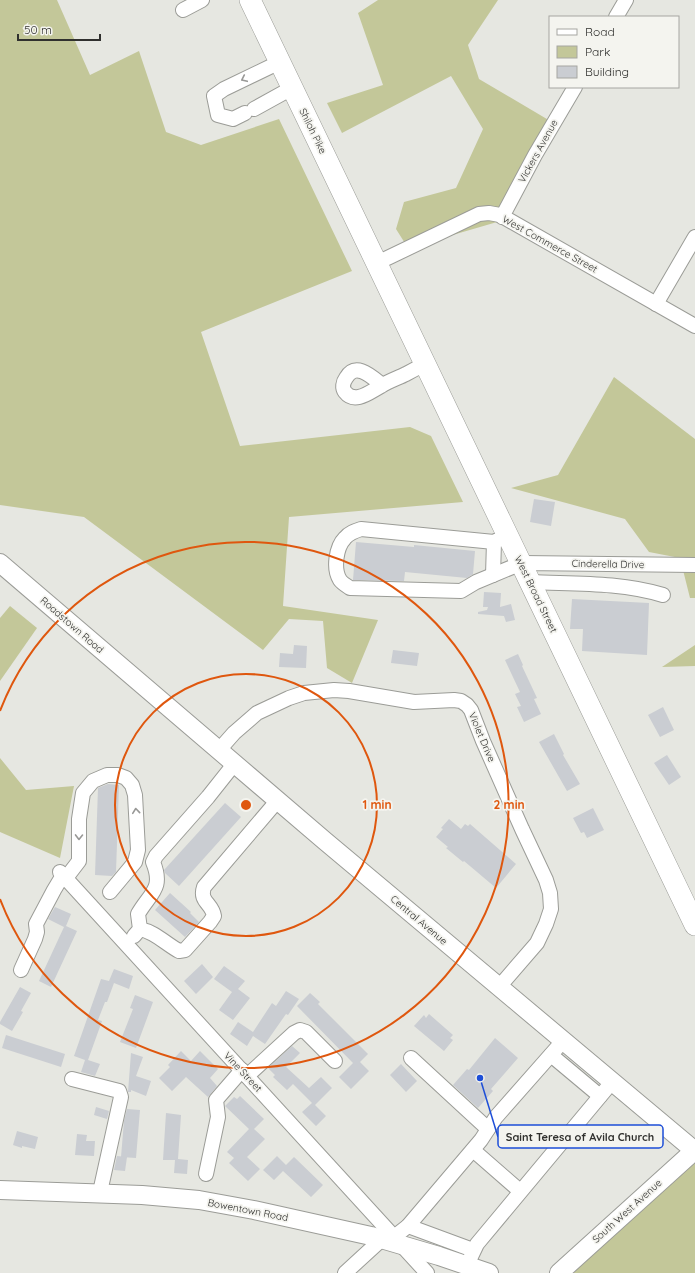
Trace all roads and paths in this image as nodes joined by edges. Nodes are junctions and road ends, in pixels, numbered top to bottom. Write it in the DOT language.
graph roads {
  1 [pos="202,0"];
  2 [pos="250,0"];
  3 [pos="626,0"];
  4 [pos="183,10"];
  5 [pos="617,16"];
  6 [pos="280,62"];
  7 [pos="292,88"];
  8 [pos="574,88"];
  9 [pos="502,216"];
  10 [pos="695,237"];
  11 [pos="377,263"];
  12 [pos="656,304"];
  13 [pos="695,326"];
  14 [pos="426,364"];
  15 [pos="382,385"];
  16 [pos="501,539"];
  17 [pos="0,563"];
  18 [pos="522,563"];
  19 [pos="695,565"];
  20 [pos="493,575"];
  21 [pos="531,582"];
  22 [pos="663,595"];
  23 [pos="145,686"];
  24 [pos="219,750"];
  25 [pos="235,763"];
  26 [pos="278,800"];
  27 [pos="138,850"];
  28 [pos="156,856"];
  29 [pos="63,875"];
  30 [pos="110,892"];
  31 [pos="695,925"];
  32 [pos="140,929"];
  33 [pos="126,945"];
  34 [pos="21,970"];
  35 [pos="499,987"];
  36 [pos="563,1041"];
  37 [pos="551,1055"];
  38 [pos="411,1058"];
  39 [pos="335,1061"];
  40 [pos="245,1073"];
  41 [pos="72,1079"];
  42 [pos="612,1082"];
  43 [pos="600,1096"];
  44 [pos="488,1129"];
  45 [pos="473,1150"];
  46 [pos="695,1151"];
  47 [pos="206,1174"];
  48 [pos="0,1190"];
  49 [pos="520,1191"];
  50 [pos="100,1192"];
  51 [pos="408,1226"];
  52 [pos="392,1240"];
  53 [pos="470,1258"];
  54 [pos="345,1273"];
  55 [pos="427,1273"];
  56 [pos="489,1273"];
  57 [pos="559,1273"];
  1 -- 4 [label="street"];
  2 -- 6 [label="highway, Shiloh Pike"];
  3 -- 5 [label="street"];
  6 -- 7 [label="highway, Shiloh Pike"];
  6 -- 7 [label="street, one-way"];
  7 -- 11 [label="highway, Shiloh Pike"];
  8 -- 9 [label="street, Vickers Avenue"];
  9 -- 11 [label="street, West Commerce Street"];
  9 -- 12 [label="street, West Commerce Street"];
  10 -- 12 [label="street"];
  11 -- 14 [label="highway, West Broad Street"];
  12 -- 13 [label="street, West Commerce Street"];
  14 -- 15 [label="street"];
  14 -- 16 [label="highway, West Broad Street"];
  16 -- 18 [label="highway, West Broad Street"];
  16 -- 20 [label="street"];
  16 -- 20 [label="street"];
  17 -- 23 [label="main road, Roadstown Road"];
  18 -- 19 [label="street, Cinderella Drive"];
  18 -- 20 [label="street"];
  18 -- 21 [label="highway, West Broad Street"];
  21 -- 22 [label="street"];
  21 -- 31 [label="highway, West Broad Street"];
  23 -- 24 [label="main road, Central Avenue"];
  24 -- 25 [label="main road, Central Avenue"];
  24 -- 35 [label="street, Violet Drive"];
  25 -- 26 [label="main road, Central Avenue"];
  25 -- 28 [label="street"];
  26 -- 32 [label="street"];
  26 -- 35 [label="main road, Central Avenue"];
  27 -- 28 [label="street"];
  27 -- 29 [label="street, one-way"];
  27 -- 30 [label="street"];
  28 -- 32 [label="street"];
  29 -- 33 [label="street, Vine Street"];
  29 -- 34 [label="street"];
  32 -- 33 [label="street"];
  33 -- 40 [label="street, Vine Street"];
  35 -- 36 [label="main road, Central Avenue"];
  36 -- 37 [label="street"];
  36 -- 42 [label="main road, Central Avenue"];
  37 -- 43 [label="street"];
  37 -- 44 [label="street"];
  38 -- 44 [label="street"];
  39 -- 40 [label="street"];
  40 -- 47 [label="street"];
  40 -- 52 [label="street, Vine Street"];
  41 -- 50 [label="street"];
  42 -- 43 [label="street"];
  42 -- 46 [label="main road, Central Avenue"];
  43 -- 49 [label="street"];
  44 -- 45 [label="street"];
  45 -- 49 [label="street"];
  45 -- 51 [label="street"];
  46 -- 57 [label="main road, South West Avenue"];
  48 -- 50 [label="main road, Bowentown Road"];
  49 -- 53 [label="street"];
  50 -- 52 [label="main road, Bowentown Road"];
  51 -- 52 [label="street"];
  51 -- 53 [label="street"];
  52 -- 53 [label="main road, Bowentown Road"];
  52 -- 54 [label="street"];
  52 -- 55 [label="street, Vine Street"];
  53 -- 56 [label="main road, Bowentown Road"];
}
